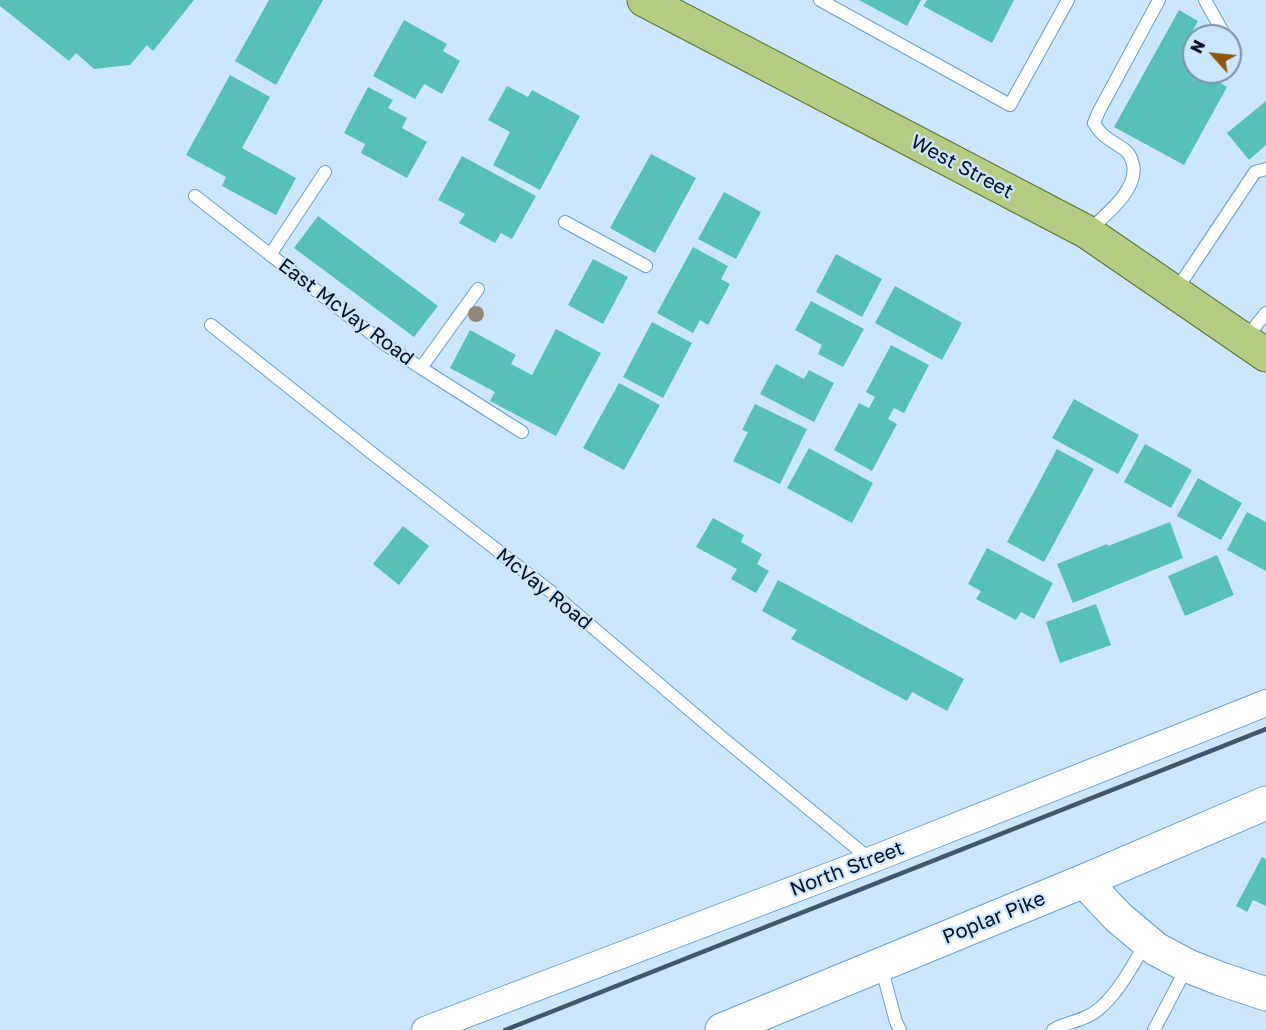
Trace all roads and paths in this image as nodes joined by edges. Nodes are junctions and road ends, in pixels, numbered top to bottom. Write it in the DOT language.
graph roads {
  1 [pos="820,0"];
  2 [pos="1068,0"];
  3 [pos="1159,0"];
  4 [pos="1205,0"];
  5 [pos="659,3"];
  6 [pos="1218,24"];
  7 [pos="1266,169"];
  8 [pos="325,172"];
  9 [pos="195,196"];
  10 [pos="565,222"];
  11 [pos="1087,232"];
  12 [pos="270,255"];
  13 [pos="646,266"];
  14 [pos="478,289"];
  15 [pos="1175,293"];
  16 [pos="1266,313"];
  17 [pos="211,325"];
  18 [pos="1255,348"];
  19 [pos="421,368"];
  20 [pos="522,432"];
  21 [pos="1266,703"];
  22 [pos="1266,803"];
  23 [pos="872,860"];
  24 [pos="1084,881"];
  25 [pos="1146,941"];
  26 [pos="881,964"];
  27 [pos="1188,966"];
  28 [pos="1266,994"];
  29 [pos="425,1030"];
  30 [pos="722,1030"];
  31 [pos="900,1030"];
  32 [pos="1053,1030"];
  33 [pos="1154,1030"];
  1 -- 2 [label="lane"];
  3 -- 11 [label="lane"];
  4 -- 6 [label="lane"];
  5 -- 11 [label="main road, West Street"];
  7 -- 15 [label="lane"];
  8 -- 12 [label="lane"];
  9 -- 12 [label="lane, East McVay Road"];
  10 -- 13 [label="lane"];
  11 -- 15 [label="main road, West Street"];
  12 -- 19 [label="lane, East McVay Road"];
  14 -- 19 [label="lane, East McVay Road"];
  15 -- 18 [label="main road, West Street"];
  16 -- 18 [label="lane"];
  17 -- 23 [label="lane, McVay Road"];
  19 -- 20 [label="lane"];
  21 -- 23 [label="street, North Street"];
  22 -- 24 [label="main road, Poplar Pike"];
  23 -- 29 [label="street, North Street"];
  24 -- 25 [label="main road"];
  24 -- 26 [label="main road, Poplar Pike"];
  25 -- 27 [label="main road"];
  25 -- 32 [label="lane"];
  26 -- 30 [label="main road, Poplar Pike"];
  26 -- 31 [label="lane"];
  27 -- 28 [label="main road"];
  27 -- 33 [label="lane"];
}
